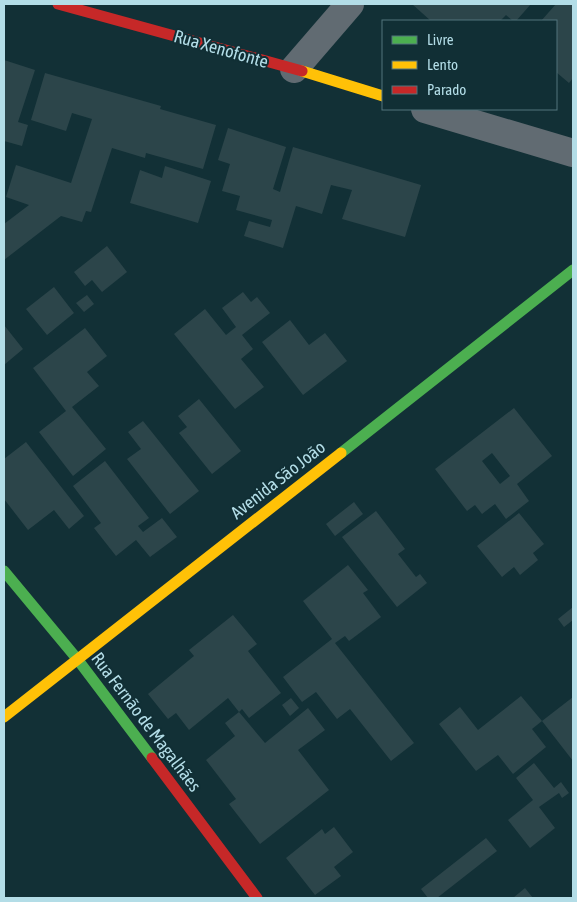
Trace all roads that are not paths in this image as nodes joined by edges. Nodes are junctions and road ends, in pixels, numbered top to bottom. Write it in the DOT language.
graph roads {
  1 [pos="58,4"];
  2 [pos="350,4"];
  3 [pos="294,69"];
  4 [pos="382,96"];
  5 [pos="428,110"];
  6 [pos="573,154"];
  7 [pos="573,270"];
  8 [pos="4,571"];
  9 [pos="78,660"];
  10 [pos="4,717"];
  11 [pos="257,898"];
  1 -- 3 [label="street, Rua Xenofonte"];
  2 -- 3 [label="street"];
  3 -- 4 [label="street, Rua Xenofonte"];
  5 -- 6 [label="street"];
  7 -- 9 [label="street, Avenida São João"];
  8 -- 9 [label="street, Rua Fernão de Magalhães"];
  9 -- 10 [label="street, Avenida São João"];
  9 -- 11 [label="street, Rua Fernão de Magalhães"];
}
